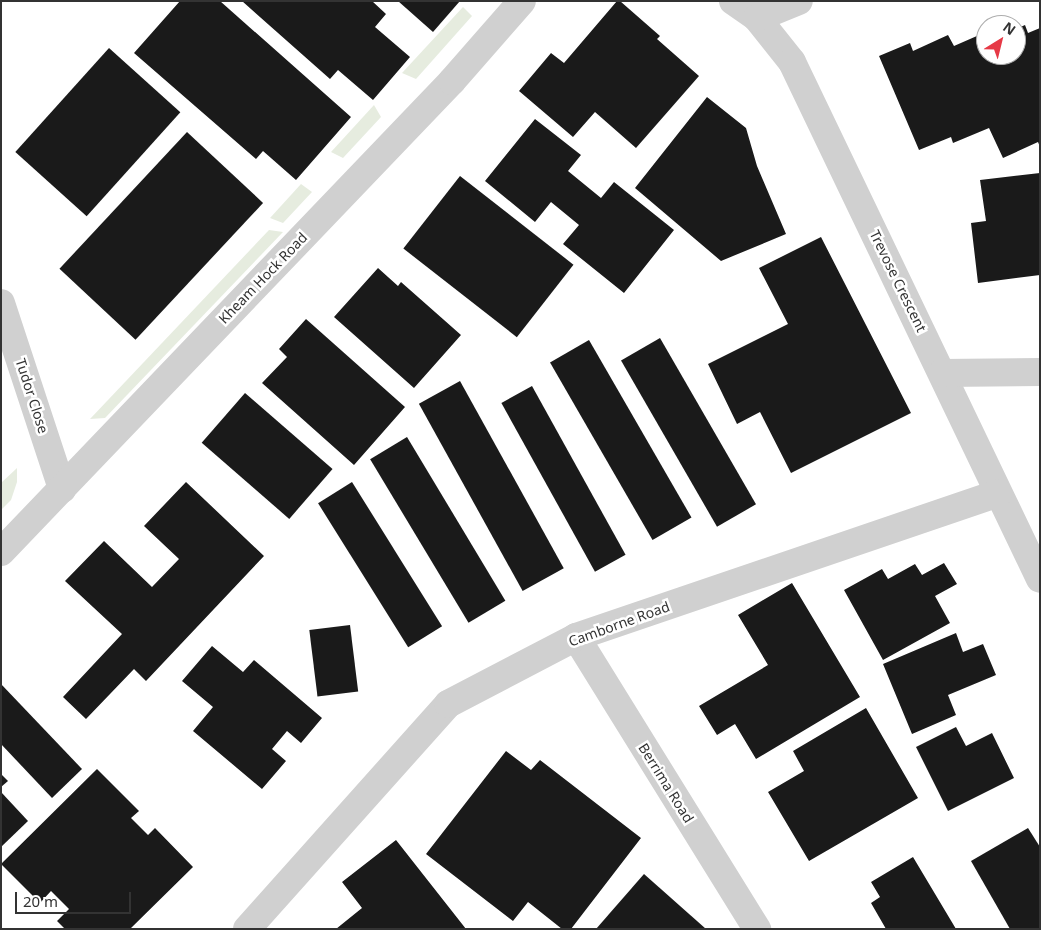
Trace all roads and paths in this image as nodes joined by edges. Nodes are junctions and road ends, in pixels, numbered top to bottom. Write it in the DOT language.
graph roads {
  1 [pos="522,1"];
  2 [pos="733,1"];
  3 [pos="799,1"];
  4 [pos="757,18"];
  5 [pos="1,303"];
  6 [pos="1040,372"];
  7 [pos="942,373"];
  8 [pos="62,488"];
  9 [pos="998,493"];
  10 [pos="1,552"];
  11 [pos="1040,579"];
  12 [pos="576,637"];
  13 [pos="247,929"];
  14 [pos="757,929"];
  1 -- 8 [label="street, Kheam Hock Road"];
  2 -- 4 [label="street, Trevose Crescent"];
  3 -- 4 [label="street"];
  4 -- 7 [label="street, Trevose Crescent"];
  5 -- 8 [label="street, Tudor Close"];
  6 -- 7 [label="street"];
  7 -- 9 [label="street, Trevose Crescent"];
  8 -- 10 [label="street, Kheam Hock Road"];
  9 -- 11 [label="street, Trevose Crescent"];
  9 -- 12 [label="street, Camborne Road"];
  12 -- 13 [label="street, Camborne Road"];
  12 -- 14 [label="street, Berrima Road"];
}
